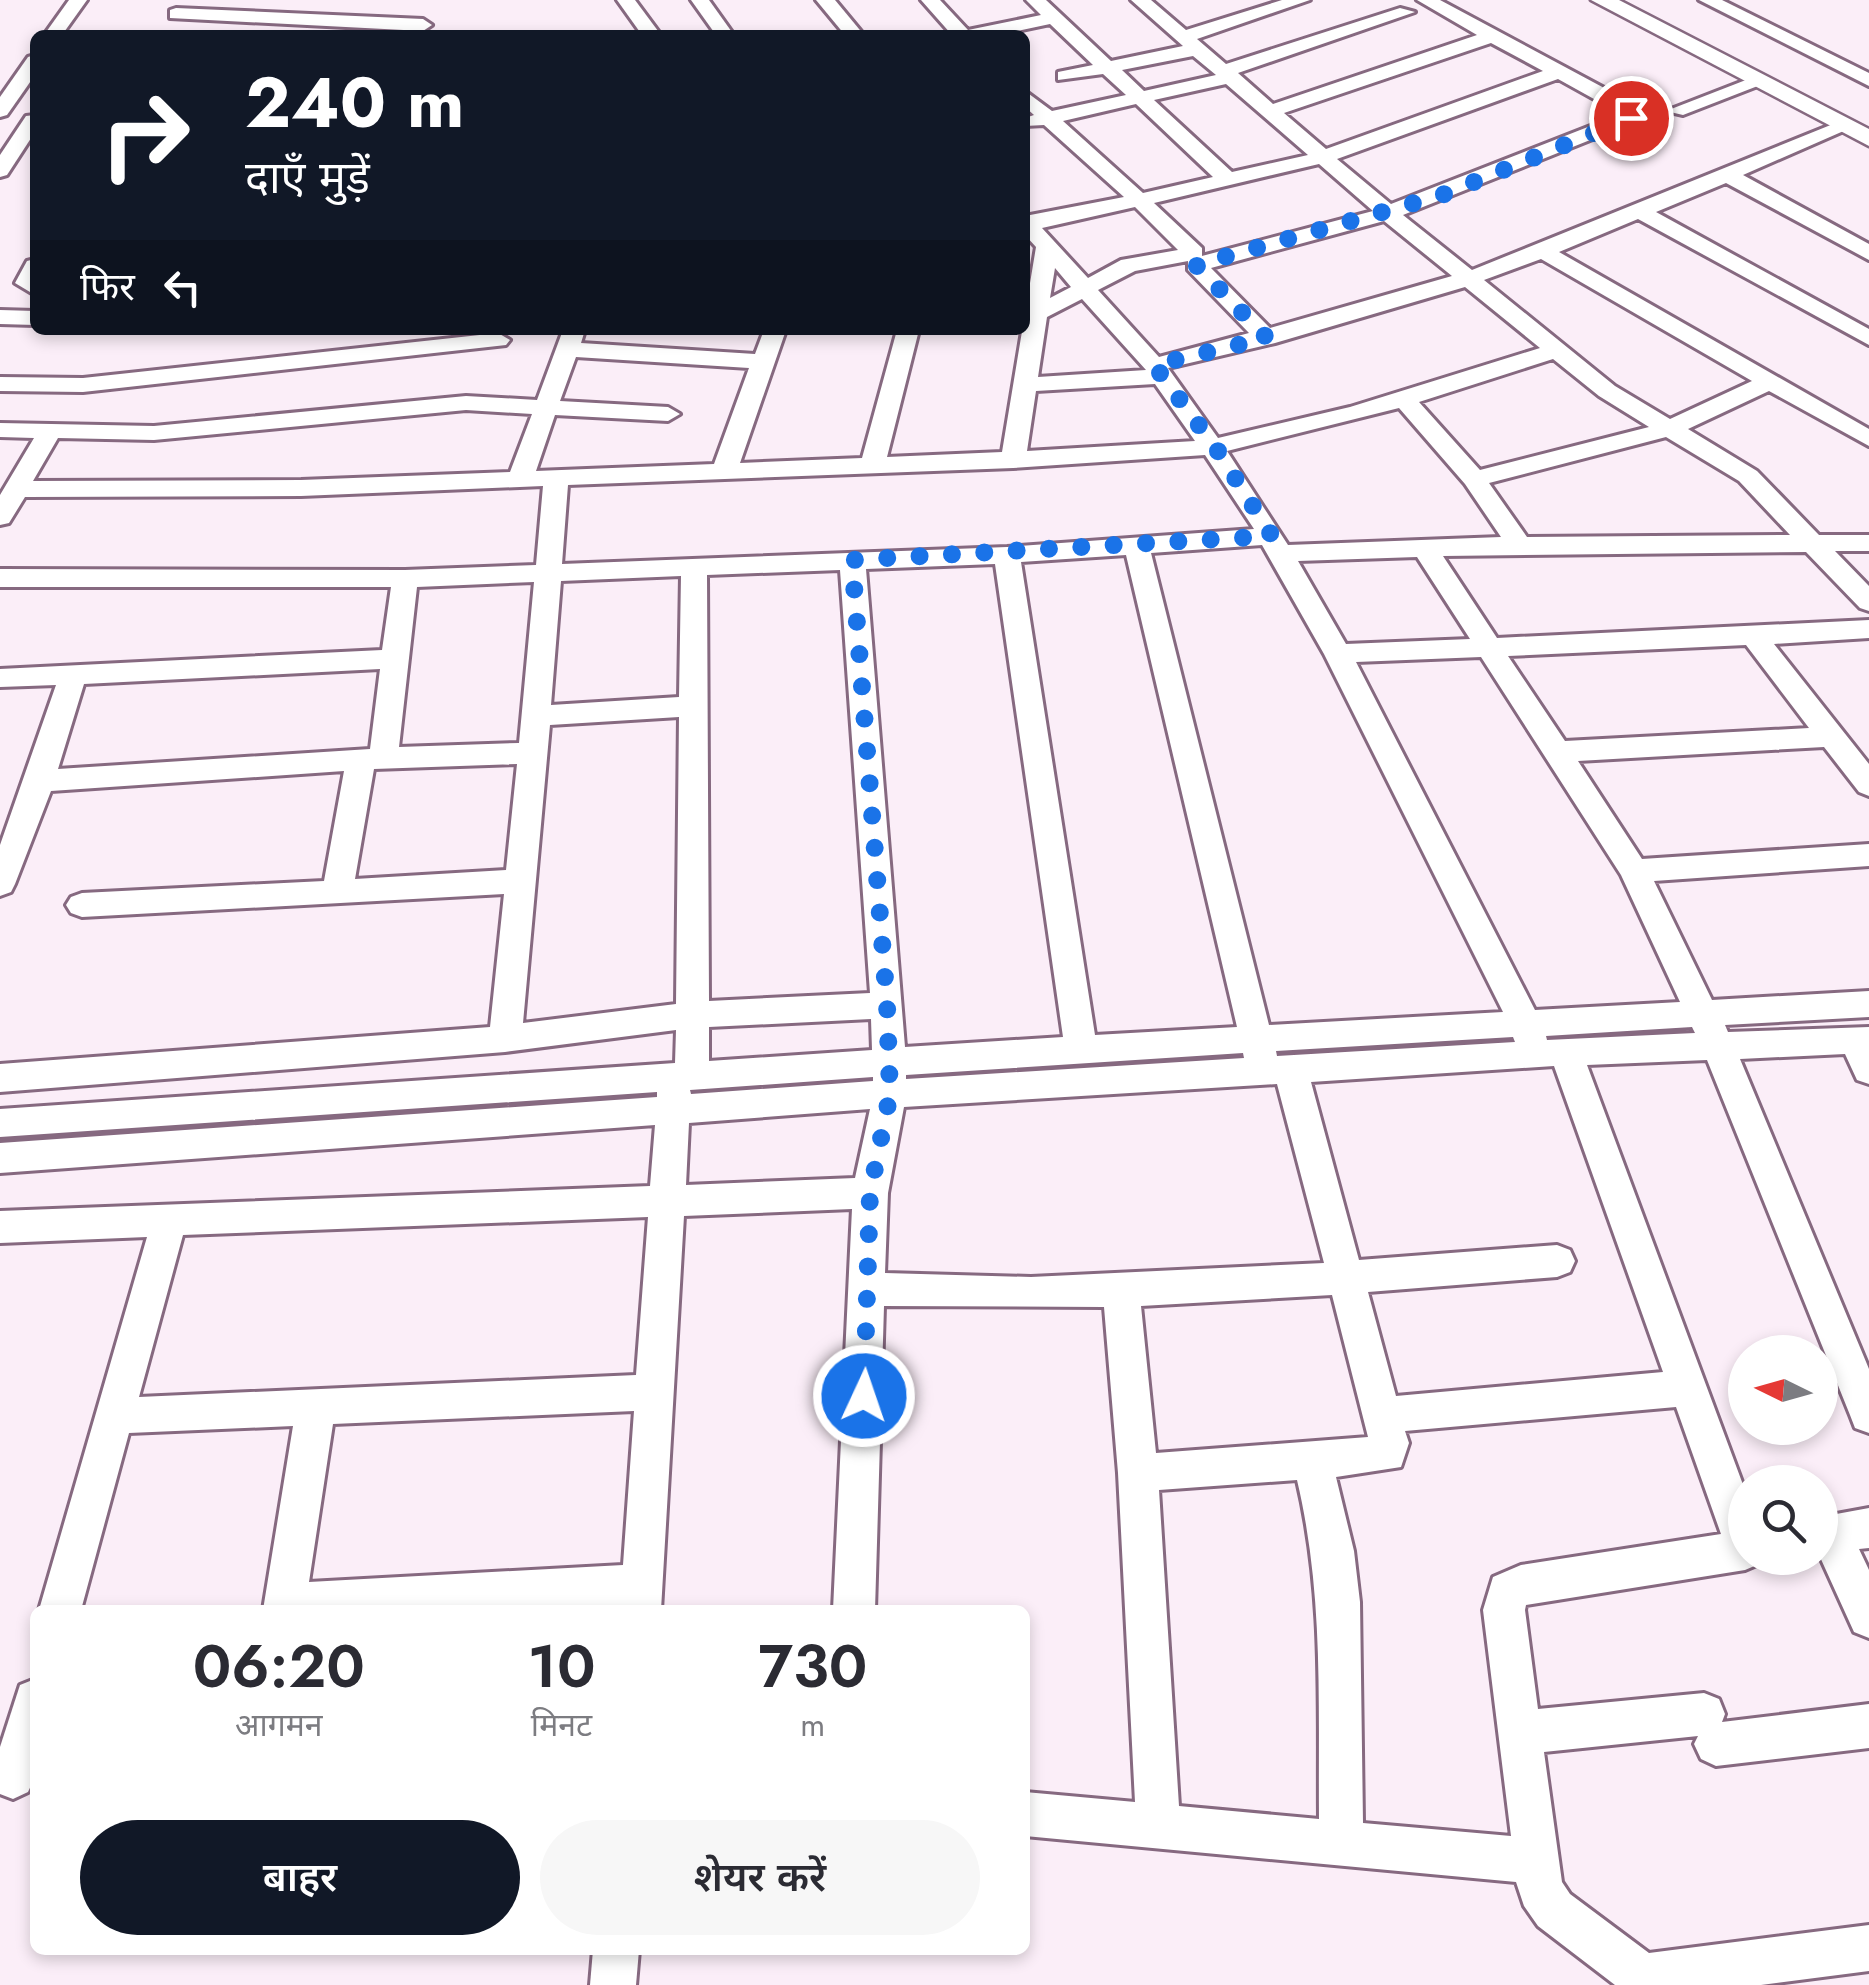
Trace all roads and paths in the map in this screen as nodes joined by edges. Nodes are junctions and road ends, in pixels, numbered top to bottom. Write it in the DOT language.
graph roads {
  1 [pos="78,0"];
  2 [pos="626,0"];
  3 [pos="700,0"];
  4 [pos="825,0"];
  5 [pos="930,0"];
  6 [pos="1036,0"];
  7 [pos="1301,0"];
  8 [pos="1426,0"];
  9 [pos="1602,0"];
  10 [pos="1634,0"];
  11 [pos="1708,0"];
  12 [pos="1146,1"];
  13 [pos="181,7"];
  14 [pos="1000,9"];
  15 [pos="1406,12"];
  16 [pos="1055,18"];
  17 [pos="423,25"];
  18 [pos="1014,26"];
  19 [pos="57,30"];
  20 [pos="164,30"];
  21 [pos="648,30"];
  22 [pos="721,30"];
  23 [pos="851,30"];
  24 [pos="957,30"];
  25 [pos="994,30"];
  26 [pos="1492,36"];
  27 [pos="1191,43"];
  28 [pos="30,68"];
  29 [pos="1108,68"];
  30 [pos="1558,72"];
  31 [pos="1228,74"];
  32 [pos="1065,76"];
  33 [pos="1869,80"];
  34 [pos="1758,82"];
  35 [pos="1140,97"];
  36 [pos="0,111"];
  37 [pos="1272,111"];
  38 [pos="1634,116"];
  39 [pos="0,120"];
  40 [pos="30,120"];
  41 [pos="1036,120"];
  42 [pos="1857,124"];
  43 [pos="30,126"];
  44 [pos="1869,139"];
  45 [pos="1324,157"];
  46 [pos="0,171"];
  47 [pos="1727,174"];
  48 [pos="1228,179"];
  49 [pos="1139,200"];
  50 [pos="1642,212"];
  51 [pos="1388,214"];
  52 [pos="1030,223"];
  53 [pos="1030,229"];
  54 [pos="1046,247"];
  55 [pos="1544,252"];
  56 [pos="1869,253"];
  57 [pos="1466,280"];
  58 [pos="1083,287"];
  59 [pos="1869,307"];
  60 [pos="1034,316"];
  61 [pos="0,317"];
  62 [pos="30,318"];
  63 [pos="1838,321"];
  64 [pos="773,335"];
  65 [pos="907,335"];
  66 [pos="1267,338"];
  67 [pos="1869,338"];
  68 [pos="498,340"];
  69 [pos="571,340"];
  70 [pos="1553,351"];
  71 [pos="762,362"];
  72 [pos="403,369"];
  73 [pos="1158,370"];
  74 [pos="1770,382"];
  75 [pos="0,384"];
  76 [pos="1024,386"];
  77 [pos="1404,399"];
  78 [pos="546,406"];
  79 [pos="668,414"];
  80 [pos="0,430"];
  81 [pos="1666,430"];
  82 [pos="49,432"];
  83 [pos="1869,439"];
  84 [pos="1216,448"];
  85 [pos="1013,461"];
  86 [pos="872,466"];
  87 [pos="723,474"];
  88 [pos="556,479"];
  89 [pos="1474,479"];
  90 [pos="520,480"];
  91 [pos="16,488"];
  92 [pos="0,517"];
  93 [pos="1814,541"];
  94 [pos="1869,543"];
  95 [pos="1277,545"];
  96 [pos="1519,546"];
  97 [pos="1137,547"];
  98 [pos="1426,550"];
  99 [pos="1007,554"];
  100 [pos="852,560"];
  101 [pos="694,567"];
  102 [pos="544,574"];
  103 [pos="0,578"];
  104 [pos="405,579"];
  105 [pos="1869,602"];
  106 [pos="1869,629"];
  107 [pos="1753,636"];
  108 [pos="1486,647"];
  109 [pos="1338,654"];
  110 [pos="394,659"];
  111 [pos="73,675"];
  112 [pos="0,678"];
  113 [pos="696,706"];
  114 [pos="536,716"];
  115 [pos="1831,737"];
  116 [pos="1556,752"];
  117 [pos="533,753"];
  118 [pos="372,759"];
  119 [pos="40,780"];
  120 [pos="1869,786"];
  121 [pos="9,838"];
  122 [pos="1869,855"];
  123 [pos="1634,871"];
  124 [pos="521,882"];
  125 [pos="0,884"];
  126 [pos="336,892"];
  127 [pos="82,906"];
  128 [pos="887,1004"];
  129 [pos="1869,1004"];
  130 [pos="693,1015"];
  131 [pos="1711,1030"];
  132 [pos="519,1037"];
  133 [pos="1543,1044"];
  134 [pos="1081,1049"];
  135 [pos="1864,1050"];
  136 [pos="1271,1060"];
  137 [pos="0,1078"];
  138 [pos="889,1078"];
  139 [pos="529,1087"];
  140 [pos="680,1088"];
  141 [pos="207,1109"];
  142 [pos="0,1123"];
  143 [pos="199,1144"];
  144 [pos="0,1158"];
  145 [pos="870,1193"];
  146 [pos="666,1199"];
  147 [pos="169,1221"];
  148 [pos="0,1227"];
  149 [pos="1557,1261"];
  150 [pos="1346,1278"];
  151 [pos="868,1289"];
  152 [pos="1121,1290"];
  153 [pos="1688,1388"];
  154 [pos="654,1392"];
  155 [pos="316,1406"];
  156 [pos="1382,1415"];
  157 [pos="1869,1415"];
  158 [pos="114,1416"];
  159 [pos="1313,1462"];
  160 [pos="1138,1472"];
  161 [pos="1728,1500"];
  162 [pos="1840,1533"];
  163 [pos="1728,1551"];
  164 [pos="641,1597"];
  165 [pos="61,1605"];
  166 [pos="284,1605"];
  167 [pos="355,1605"];
  168 [pos="854,1605"];
  169 [pos="1869,1617"];
  170 [pos="30,1718"];
  171 [pos="1869,1726"];
  172 [pos="1519,1733"];
  173 [pos="13,1777"];
  174 [pos="1030,1814"];
  175 [pos="1158,1824"];
  176 [pos="1341,1842"];
  177 [pos="1534,1862"];
  178 [pos="1869,1948"];
  179 [pos="616,1955"];
  180 [pos="1647,1981"];
  181 [pos="613,1985"];
  1 -- 19 [label="street"];
  2 -- 21 [label="street"];
  3 -- 22 [label="street"];
  4 -- 23 [label="street"];
  5 -- 24 [label="street"];
  6 -- 16 [label="street"];
  7 -- 27 [label="street"];
  8 -- 26 [label="street"];
  9 -- 34 [label="main road"];
  10 -- 42 [label="main road"];
  11 -- 33 [label="street"];
  12 -- 27 [label="street"];
  13 -- 17 [label="street"];
  13 -- 20 [label="street"];
  14 -- 18 [label="street"];
  15 -- 31 [label="street"];
  16 -- 18 [label="street"];
  16 -- 29 [label="street"];
  18 -- 25 [label="street"];
  26 -- 30 [label="street"];
  26 -- 37 [label="street"];
  27 -- 29 [label="street"];
  27 -- 31 [label="street"];
  28 -- 36 [label="street"];
  29 -- 32 [label="street"];
  29 -- 35 [label="street"];
  30 -- 38 [label="street"];
  30 -- 45 [label="street"];
  31 -- 35 [label="street"];
  31 -- 37 [label="street"];
  34 -- 38 [label="street"];
  34 -- 42 [label="main road"];
  35 -- 41 [label="street"];
  35 -- 48 [label="street"];
  37 -- 45 [label="street"];
  38 -- 51 [label="street"];
  39 -- 40 [label="street"];
  41 -- 49 [label="street"];
  42 -- 44 [label="main road"];
  42 -- 47 [label="street"];
  43 -- 46 [label="street"];
  45 -- 48 [label="street"];
  45 -- 51 [label="street"];
  47 -- 50 [label="street"];
  47 -- 56 [label="street"];
  48 -- 49 [label="street"];
  49 -- 52 [label="street"];
  49 -- 58 [label="street"];
  50 -- 55 [label="street"];
  50 -- 63 [label="street"];
  51 -- 57 [label="street"];
  51 -- 66 [label="street"];
  53 -- 54 [label="street"];
  54 -- 58 [label="street"];
  54 -- 60 [label="street"];
  55 -- 57 [label="street"];
  55 -- 74 [label="street"];
  57 -- 66 [label="street"];
  57 -- 70 [label="street"];
  58 -- 60 [label="street"];
  58 -- 73 [label="street"];
  59 -- 63 [label="street"];
  60 -- 76 [label="street"];
  61 -- 62 [label="street"];
  63 -- 67 [label="street"];
  64 -- 71 [label="street"];
  65 -- 86 [label="street"];
  66 -- 73 [label="street"];
  68 -- 72 [label="street"];
  69 -- 71 [label="street"];
  69 -- 78 [label="street"];
  70 -- 77 [label="street"];
  70 -- 81 [label="street"];
  71 -- 87 [label="street"];
  72 -- 75 [label="street"];
  72 -- 78 [label="street"];
  72 -- 82 [label="street"];
  73 -- 76 [label="street"];
  73 -- 84 [label="street"];
  74 -- 81 [label="street"];
  74 -- 83 [label="street"];
  76 -- 85 [label="street"];
  77 -- 84 [label="street"];
  77 -- 89 [label="street"];
  78 -- 79 [label="street"];
  78 -- 90 [label="street"];
  80 -- 82 [label="street"];
  81 -- 89 [label="street"];
  81 -- 93 [label="street"];
  82 -- 91 [label="street"];
  84 -- 85 [label="street"];
  84 -- 95 [label="street"];
  85 -- 86 [label="street"];
  86 -- 87 [label="street"];
  87 -- 88 [label="street"];
  88 -- 90 [label="street"];
  88 -- 102 [label="street"];
  89 -- 96 [label="street"];
  90 -- 91 [label="street"];
  91 -- 92 [label="street"];
  93 -- 94 [label="street"];
  93 -- 96 [label="street"];
  93 -- 105 [label="street"];
  95 -- 97 [label="street"];
  95 -- 98 [label="street"];
  95 -- 109 [label="street"];
  96 -- 98 [label="street"];
  97 -- 99 [label="street"];
  97 -- 136 [label="street"];
  98 -- 108 [label="street"];
  99 -- 100 [label="street"];
  99 -- 134 [label="street"];
  100 -- 101 [label="street"];
  100 -- 128 [label="street"];
  101 -- 102 [label="street"];
  101 -- 113 [label="street"];
  102 -- 104 [label="street"];
  102 -- 114 [label="street"];
  103 -- 104 [label="street"];
  104 -- 110 [label="street"];
  106 -- 107 [label="street"];
  107 -- 108 [label="street"];
  107 -- 115 [label="street"];
  108 -- 109 [label="street"];
  108 -- 116 [label="street"];
  109 -- 133 [label="street"];
  110 -- 111 [label="street"];
  110 -- 118 [label="street"];
  111 -- 112 [label="street"];
  111 -- 119 [label="street"];
  113 -- 114 [label="street"];
  113 -- 130 [label="street"];
  114 -- 117 [label="street"];
  115 -- 116 [label="street"];
  115 -- 120 [label="street"];
  116 -- 123 [label="street"];
  117 -- 118 [label="street"];
  117 -- 124 [label="street"];
  118 -- 119 [label="street"];
  118 -- 126 [label="street"];
  119 -- 121 [label="street"];
  121 -- 125 [label="street"];
  122 -- 123 [label="street"];
  123 -- 131 [label="street"];
  124 -- 126 [label="street"];
  124 -- 132 [label="street"];
  126 -- 127 [label="street"];
  128 -- 130 [label="street"];
  128 -- 138 [label="street"];
  129 -- 131 [label="street"];
  130 -- 132 [label="street"];
  130 -- 140 [label="street"];
  131 -- 133 [label="street"];
  131 -- 133 [label="street"];
  131 -- 135 [label="street"];
  131 -- 157 [label="street"];
  132 -- 137 [label="street"];
  132 -- 139 [label="street"];
  133 -- 136 [label="street"];
  133 -- 136 [label="street"];
  133 -- 153 [label="street"];
  134 -- 136 [label="street"];
  134 -- 138 [label="street"];
  136 -- 138 [label="street"];
  136 -- 150 [label="street"];
  138 -- 140 [label="street"];
  138 -- 145 [label="street"];
  139 -- 140 [label="street"];
  139 -- 141 [label="street"];
  140 -- 143 [label="street"];
  140 -- 146 [label="street"];
  141 -- 142 [label="street"];
  141 -- 143 [label="street"];
  143 -- 144 [label="street"];
  145 -- 146 [label="street"];
  145 -- 151 [label="street"];
  146 -- 147 [label="street"];
  146 -- 154 [label="street"];
  147 -- 148 [label="street"];
  147 -- 158 [label="street"];
  149 -- 150 [label="street"];
  150 -- 152 [label="street"];
  150 -- 156 [label="street"];
  151 -- 152 [label="street"];
  151 -- 168 [label="street"];
  152 -- 160 [label="street"];
  153 -- 156 [label="street"];
  153 -- 161 [label="street"];
  154 -- 155 [label="street"];
  154 -- 164 [label="street"];
  155 -- 158 [label="street"];
  155 -- 166 [label="street"];
  156 -- 159 [label="street"];
  158 -- 165 [label="street"];
  159 -- 160 [label="street"];
  159 -- 176 [label="street"];
  160 -- 175 [label="street"];
  162 -- 169 [label="street"];
  163 -- 172 [label="street"];
  164 -- 167 [label="street"];
  170 -- 173 [label="street"];
  171 -- 172 [label="street"];
  172 -- 177 [label="street"];
  174 -- 175 [label="street"];
  175 -- 176 [label="street"];
  176 -- 177 [label="street"];
  177 -- 180 [label="street"];
  178 -- 180 [label="street"];
  179 -- 181 [label="street"];
}
